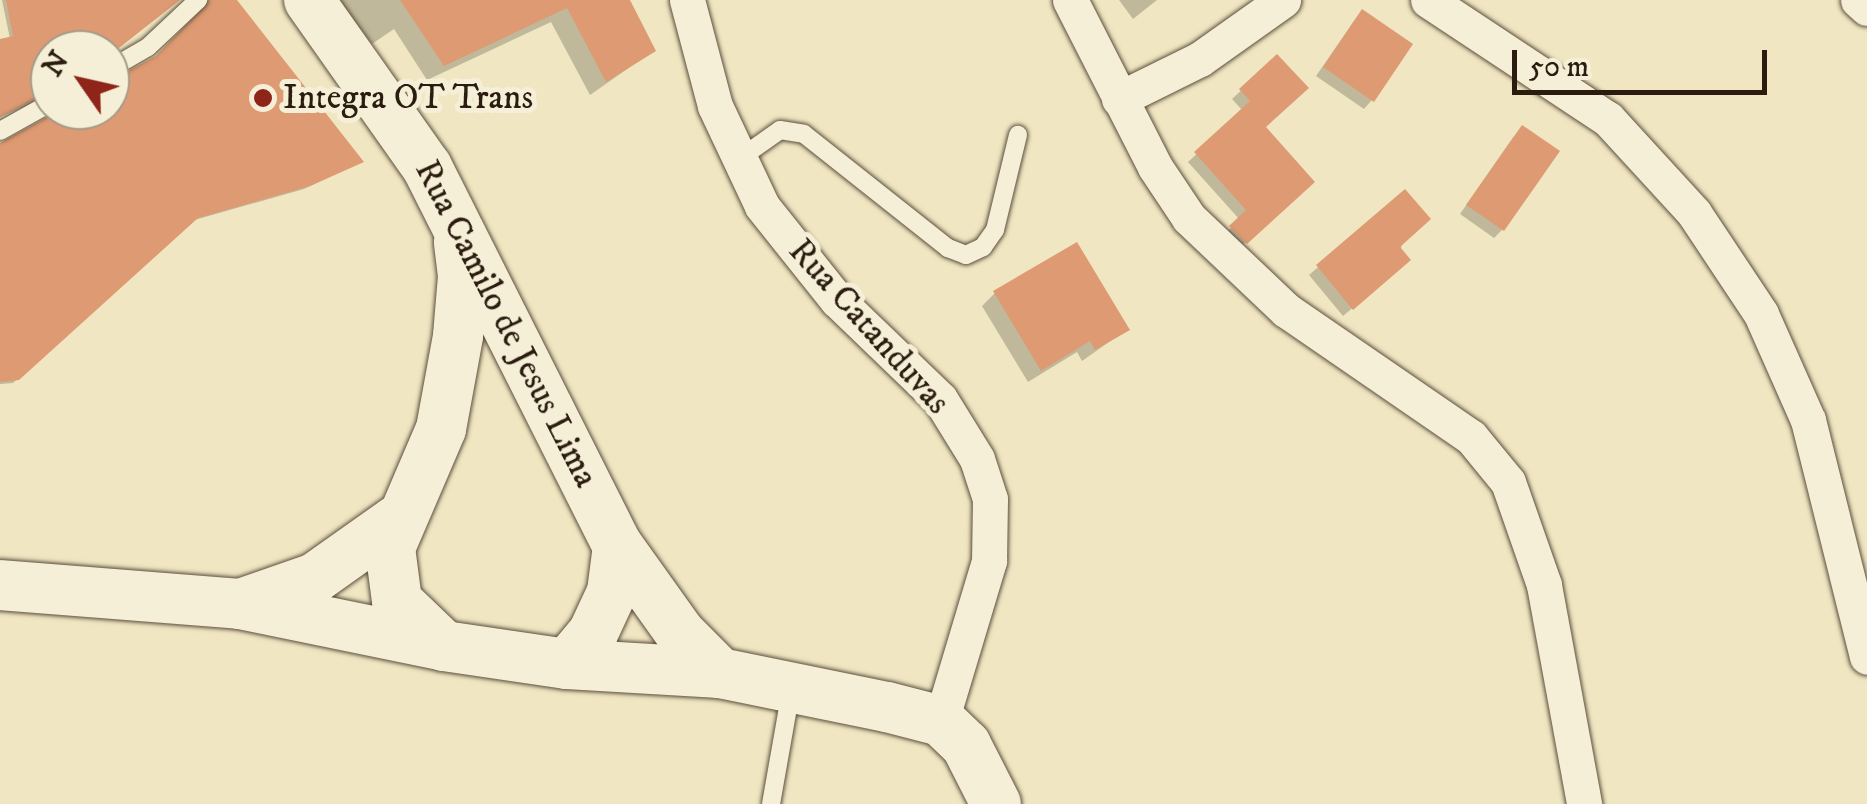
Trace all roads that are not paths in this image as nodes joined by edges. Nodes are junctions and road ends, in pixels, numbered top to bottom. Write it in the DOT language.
graph roads {
  1 [pos="198,0"];
  2 [pos="309,0"];
  3 [pos="688,0"];
  4 [pos="1070,0"];
  5 [pos="1283,0"];
  6 [pos="1428,0"];
  7 [pos="1858,0"];
  8 [pos="1867,8"];
  9 [pos="130,57"];
  10 [pos="1119,99"];
  11 [pos="30,114"];
  12 [pos="0,130"];
  13 [pos="1018,135"];
  14 [pos="738,160"];
  15 [pos="456,222"];
  16 [pos="398,520"];
  17 [pos="618,546"];
  18 [pos="0,586"];
  19 [pos="240,604"];
  20 [pos="444,646"];
  21 [pos="1867,658"];
  22 [pos="567,664"];
  23 [pos="720,673"];
  24 [pos="791,688"];
  25 [pos="941,721"];
  26 [pos="771,804"];
  27 [pos="996,804"];
  28 [pos="1584,804"];
  1 -- 9 [label="lane"];
  2 -- 15 [label="main road, Rua Camilo de Jesus Lima"];
  3 -- 14 [label="street, Rua Catanduvas"];
  4 -- 10 [label="street"];
  5 -- 10 [label="street"];
  6 -- 21 [label="street"];
  7 -- 8 [label="street"];
  10 -- 28 [label="street"];
  11 -- 12 [label="lane"];
  13 -- 14 [label="lane"];
  14 -- 25 [label="street, Rua Catanduvas"];
  15 -- 16 [label="main road"];
  15 -- 17 [label="main road, Rua Camilo de Jesus Lima"];
  16 -- 19 [label="main road"];
  16 -- 20 [label="main road"];
  17 -- 22 [label="main road"];
  17 -- 23 [label="main road, Rua Camilo de Jesus Lima"];
  18 -- 19 [label="main road"];
  19 -- 20 [label="main road"];
  20 -- 22 [label="main road"];
  22 -- 23 [label="main road"];
  23 -- 24 [label="main road"];
  24 -- 25 [label="main road"];
  24 -- 26 [label="lane"];
  25 -- 27 [label="main road"];
}
